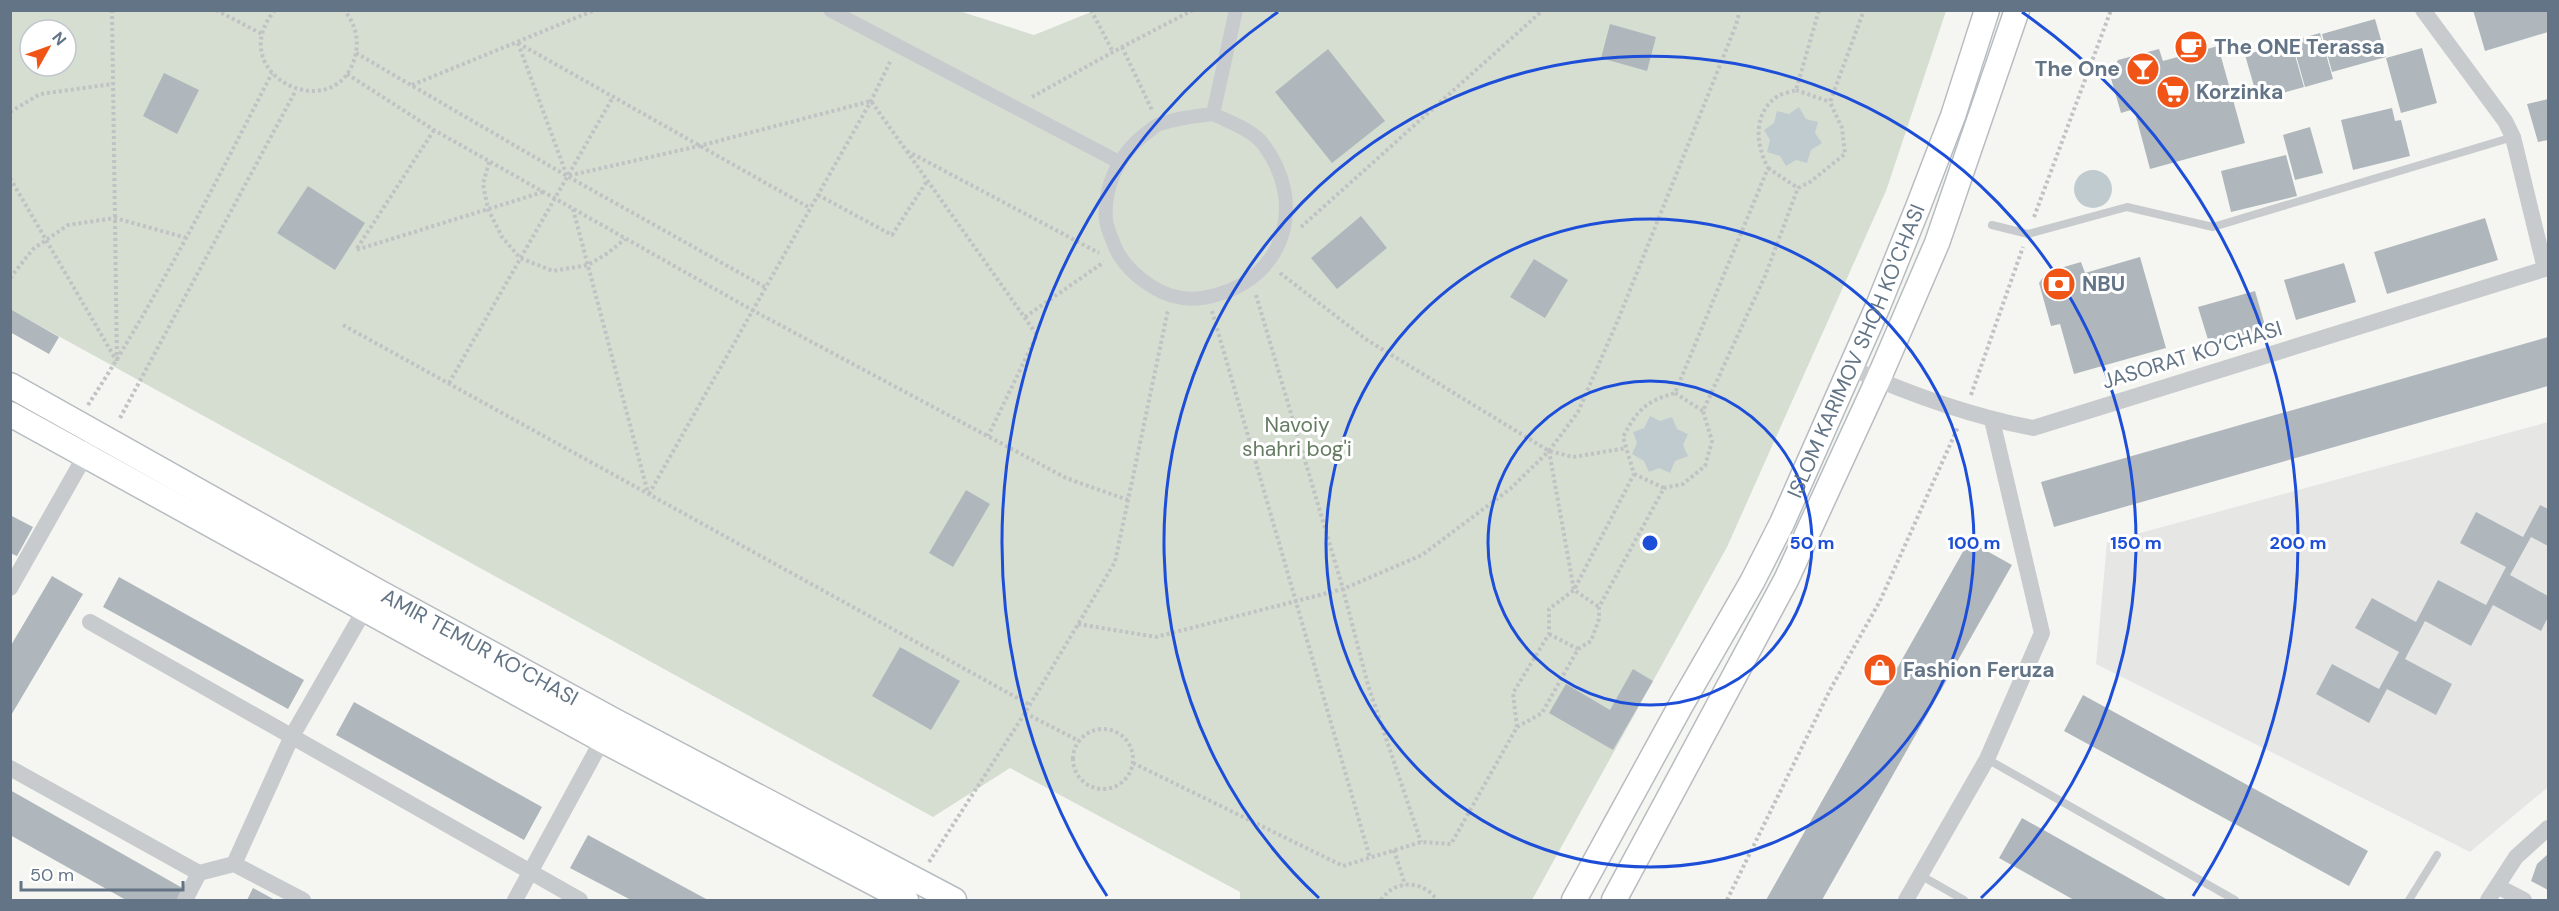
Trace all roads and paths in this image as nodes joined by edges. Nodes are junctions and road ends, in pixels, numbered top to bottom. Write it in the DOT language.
graph roads {
  1 [pos="112,10"];
  2 [pos="216,10"];
  3 [pos="275,10"];
  4 [pos="344,10"];
  5 [pos="352,10"];
  6 [pos="595,10"];
  7 [pos="830,10"];
  8 [pos="1091,10"];
  9 [pos="1193,10"];
  10 [pos="1236,10"];
  11 [pos="1543,10"];
  12 [pos="1740,10"];
  13 [pos="1819,10"];
  14 [pos="1864,10"];
  15 [pos="1988,10"];
  16 [pos="2018,10"];
  17 [pos="2111,10"];
  18 [pos="2423,10"];
  19 [pos="349,16"];
  20 [pos="262,34"];
  21 [pos="518,43"];
  22 [pos="898,45"];
  23 [pos="1122,46"];
  24 [pos="1113,52"];
  25 [pos="356,53"];
  26 [pos="272,73"];
  27 [pos="347,74"];
  28 [pos="113,84"];
  29 [pos="411,86"];
  30 [pos="297,90"];
  31 [pos="1796,90"];
  32 [pos="613,97"];
  33 [pos="871,101"];
  34 [pos="1830,102"];
  35 [pos="1015,107"];
  36 [pos="10,112"];
  37 [pos="1214,114"];
  38 [pos="1158,124"];
  39 [pos="434,130"];
  40 [pos="2513,137"];
  41 [pos="699,146"];
  42 [pos="906,150"];
  43 [pos="489,162"];
  44 [pos="1119,162"];
  45 [pos="1768,168"];
  46 [pos="567,176"];
  47 [pos="10,178"];
  48 [pos="927,180"];
  49 [pos="1798,188"];
  50 [pos="543,192"];
  51 [pos="818,195"];
  52 [pos="555,198"];
  53 [pos="810,208"];
  54 [pos="488,209"];
  55 [pos="573,209"];
  56 [pos="115,218"];
  57 [pos="1992,225"];
  58 [pos="2028,234"];
  59 [pos="188,238"];
  60 [pos="625,239"];
  61 [pos="46,240"];
  62 [pos="1278,247"];
  63 [pos="520,258"];
  64 [pos="1267,264"];
  65 [pos="588,265"];
  66 [pos="2547,268"];
  67 [pos="10,278"];
  68 [pos="1251,280"];
  69 [pos="765,287"];
  70 [pos="1171,295"];
  71 [pos="1208,297"];
  72 [pos="752,310"];
  73 [pos="1025,318"];
  74 [pos="343,325"];
  75 [pos="117,361"];
  76 [pos="1851,369"];
  77 [pos="1878,380"];
  78 [pos="448,383"];
  79 [pos="10,385"];
  80 [pos="1676,393"];
  81 [pos="1703,411"];
  82 [pos="1965,411"];
  83 [pos="10,414"];
  84 [pos="120,418"];
  85 [pos="1992,420"];
  86 [pos="77,421"];
  87 [pos="98,434"];
  88 [pos="988,436"];
  89 [pos="1626,448"];
  90 [pos="1549,451"];
  91 [pos="85,455"];
  92 [pos="1634,474"];
  93 [pos="1664,488"];
  94 [pos="648,494"];
  95 [pos="1128,500"];
  96 [pos="10,588"];
  97 [pos="1343,589"];
  98 [pos="1574,590"];
  99 [pos="370,600"];
  100 [pos="1295,603"];
  101 [pos="1599,607"];
  102 [pos="90,622"];
  103 [pos="1078,624"];
  104 [pos="1549,634"];
  105 [pos="1578,649"];
  106 [pos="1030,705"];
  107 [pos="1025,713"];
  108 [pos="1517,727"];
  109 [pos="607,730"];
  110 [pos="292,736"];
  111 [pos="1079,741"];
  112 [pos="1987,759"];
  113 [pos="1133,763"];
  114 [pos="10,768"];
  115 [pos="2548,828"];
  116 [pos="1421,843"];
  117 [pos="1394,850"];
  118 [pos="2437,855"];
  119 [pos="1370,858"];
  120 [pos="234,864"];
  121 [pos="199,873"];
  122 [pos="531,873"];
  123 [pos="1920,875"];
  124 [pos="1405,885"];
  125 [pos="2492,893"];
  126 [pos="929,895"];
  127 [pos="1619,899"];
  128 [pos="185,900"];
  129 [pos="303,900"];
  130 [pos="515,900"];
  131 [pos="580,900"];
  132 [pos="1381,900"];
  133 [pos="1437,900"];
  134 [pos="1574,900"];
  135 [pos="1727,900"];
  136 [pos="1906,900"];
  137 [pos="1964,900"];
  138 [pos="2235,900"];
  139 [pos="2409,900"];
  140 [pos="2524,900"];
  1 -- 28 [label="path"];
  2 -- 20 [label="path"];
  3 -- 20 [label="path"];
  4 -- 19 [label="path"];
  5 -- 19 [label="path"];
  6 -- 21 [label="path"];
  7 -- 22 [label="street"];
  8 -- 24 [label="path"];
  9 -- 23 [label="path"];
  10 -- 37 [label="street"];
  11 -- 62 [label="path"];
  12 -- 90 [label="path"];
  13 -- 31 [label="path"];
  14 -- 34 [label="path"];
  15 -- 76 [label="main road, ISLOM KARIMOV SHOH KO'CHASI"];
  16 -- 77 [label="main road, ISLOM KARIMOV SHOH KO'CHASI"];
  17 -- 58 [label="path"];
  18 -- 40 [label="street"];
  19 -- 25 [label="path"];
  20 -- 26 [label="path"];
  21 -- 29 [label="path"];
  21 -- 32 [label="path"];
  21 -- 46 [label="path"];
  22 -- 33 [label="path"];
  22 -- 35 [label="street"];
  23 -- 24 [label="path"];
  23 -- 38 [label="path"];
  24 -- 35 [label="path"];
  25 -- 27 [label="path"];
  25 -- 29 [label="path"];
  26 -- 30 [label="path"];
  26 -- 59 [label="path"];
  27 -- 30 [label="path"];
  27 -- 39 [label="path"];
  28 -- 36 [label="path"];
  28 -- 56 [label="path"];
  29 -- 46 [label="path"];
  30 -- 84 [label="path"];
  31 -- 34 [label="path"];
  31 -- 45 [label="path"];
  32 -- 41 [label="path"];
  32 -- 46 [label="path"];
  33 -- 41 [label="path"];
  33 -- 42 [label="path"];
  33 -- 51 [label="path"];
  34 -- 49 [label="path"];
  35 -- 44 [label="street"];
  37 -- 38 [label="street"];
  37 -- 62 [label="street"];
  38 -- 44 [label="street"];
  39 -- 43 [label="path"];
  39 -- 54 [label="path"];
  40 -- 58 [label="lane"];
  40 -- 66 [label="street"];
  41 -- 46 [label="path"];
  41 -- 53 [label="path"];
  42 -- 48 [label="path"];
  42 -- 73 [label="path"];
  43 -- 50 [label="path"];
  43 -- 54 [label="path"];
  44 -- 70 [label="street"];
  45 -- 49 [label="path"];
  45 -- 80 [label="path"];
  46 -- 52 [label="path"];
  46 -- 69 [label="path"];
  47 -- 61 [label="path"];
  48 -- 51 [label="path"];
  48 -- 73 [label="path"];
  49 -- 81 [label="path"];
  50 -- 52 [label="path"];
  50 -- 54 [label="path"];
  51 -- 53 [label="path"];
  52 -- 55 [label="path"];
  52 -- 63 [label="path"];
  53 -- 69 [label="path"];
  54 -- 63 [label="path"];
  55 -- 60 [label="path"];
  55 -- 65 [label="path"];
  56 -- 59 [label="path"];
  56 -- 61 [label="path"];
  56 -- 75 [label="path"];
  57 -- 58 [label="lane"];
  58 -- 82 [label="path"];
  59 -- 75 [label="path"];
  60 -- 65 [label="path"];
  60 -- 72 [label="path"];
  61 -- 67 [label="path"];
  61 -- 75 [label="path"];
  62 -- 64 [label="street"];
  63 -- 65 [label="path"];
  63 -- 78 [label="path"];
  64 -- 68 [label="street"];
  64 -- 90 [label="path"];
  65 -- 94 [label="path"];
  66 -- 85 [label="street, JASORAT KO‘CHASI"];
  68 -- 71 [label="street"];
  68 -- 97 [label="path"];
  69 -- 72 [label="path"];
  70 -- 71 [label="street"];
  70 -- 95 [label="path"];
  71 -- 100 [label="path"];
  72 -- 88 [label="path"];
  72 -- 94 [label="path"];
  73 -- 88 [label="path"];
  74 -- 78 [label="path"];
  75 -- 86 [label="path"];
  76 -- 77 [label="street, JASORAT KO‘CHASI"];
  76 -- 134 [label="main road, ISLOM KARIMOV SHOH KO'CHASI"];
  77 -- 82 [label="street, JASORAT KO‘CHASI"];
  77 -- 127 [label="main road, ISLOM KARIMOV SHOH KO'CHASI"];
  78 -- 94 [label="path"];
  79 -- 86 [label="main road, AMIR TEMUR KO‘CHASI"];
  80 -- 81 [label="path"];
  80 -- 89 [label="path"];
  81 -- 93 [label="path"];
  82 -- 85 [label="street, JASORAT KO‘CHASI"];
  82 -- 135 [label="path"];
  83 -- 91 [label="main road, AMIR TEMUR KO‘CHASI"];
  85 -- 112 [label="street"];
  86 -- 87 [label="main road, AMIR TEMUR KO‘CHASI"];
  87 -- 91 [label="street"];
  87 -- 99 [label="main road, AMIR TEMUR KO‘CHASI"];
  88 -- 95 [label="path"];
  89 -- 90 [label="path"];
  89 -- 92 [label="path"];
  90 -- 97 [label="path"];
  90 -- 98 [label="path"];
  91 -- 96 [label="street"];
  91 -- 99 [label="main road, AMIR TEMUR KO‘CHASI"];
  92 -- 93 [label="path"];
  92 -- 98 [label="path"];
  93 -- 101 [label="path"];
  94 -- 106 [label="path"];
  95 -- 103 [label="path"];
  97 -- 100 [label="path"];
  97 -- 116 [label="path"];
  98 -- 101 [label="path"];
  98 -- 104 [label="path"];
  99 -- 109 [label="main road, AMIR TEMUR KO‘CHASI"];
  99 -- 110 [label="street"];
  100 -- 103 [label="path"];
  100 -- 119 [label="path"];
  101 -- 105 [label="path"];
  102 -- 110 [label="street"];
  103 -- 106 [label="path"];
  104 -- 105 [label="path"];
  104 -- 108 [label="path"];
  105 -- 108 [label="path"];
  106 -- 107 [label="path"];
  107 -- 111 [label="path"];
  107 -- 126 [label="path"];
  108 -- 116 [label="path"];
  109 -- 122 [label="street"];
  109 -- 126 [label="main road, AMIR TEMUR KO‘CHASI"];
  110 -- 120 [label="street"];
  110 -- 122 [label="street"];
  111 -- 113 [label="path"];
  111 -- 113 [label="path"];
  112 -- 123 [label="street"];
  112 -- 138 [label="lane"];
  113 -- 119 [label="path"];
  114 -- 121 [label="street"];
  115 -- 125 [label="street"];
  116 -- 117 [label="path"];
  117 -- 119 [label="path"];
  117 -- 124 [label="path"];
  118 -- 139 [label="lane"];
  120 -- 121 [label="street"];
  120 -- 129 [label="street"];
  121 -- 128 [label="street"];
  122 -- 130 [label="street"];
  122 -- 131 [label="street"];
  123 -- 136 [label="street"];
  123 -- 137 [label="lane"];
  124 -- 132 [label="path"];
  124 -- 133 [label="path"];
  125 -- 140 [label="street"];
}
